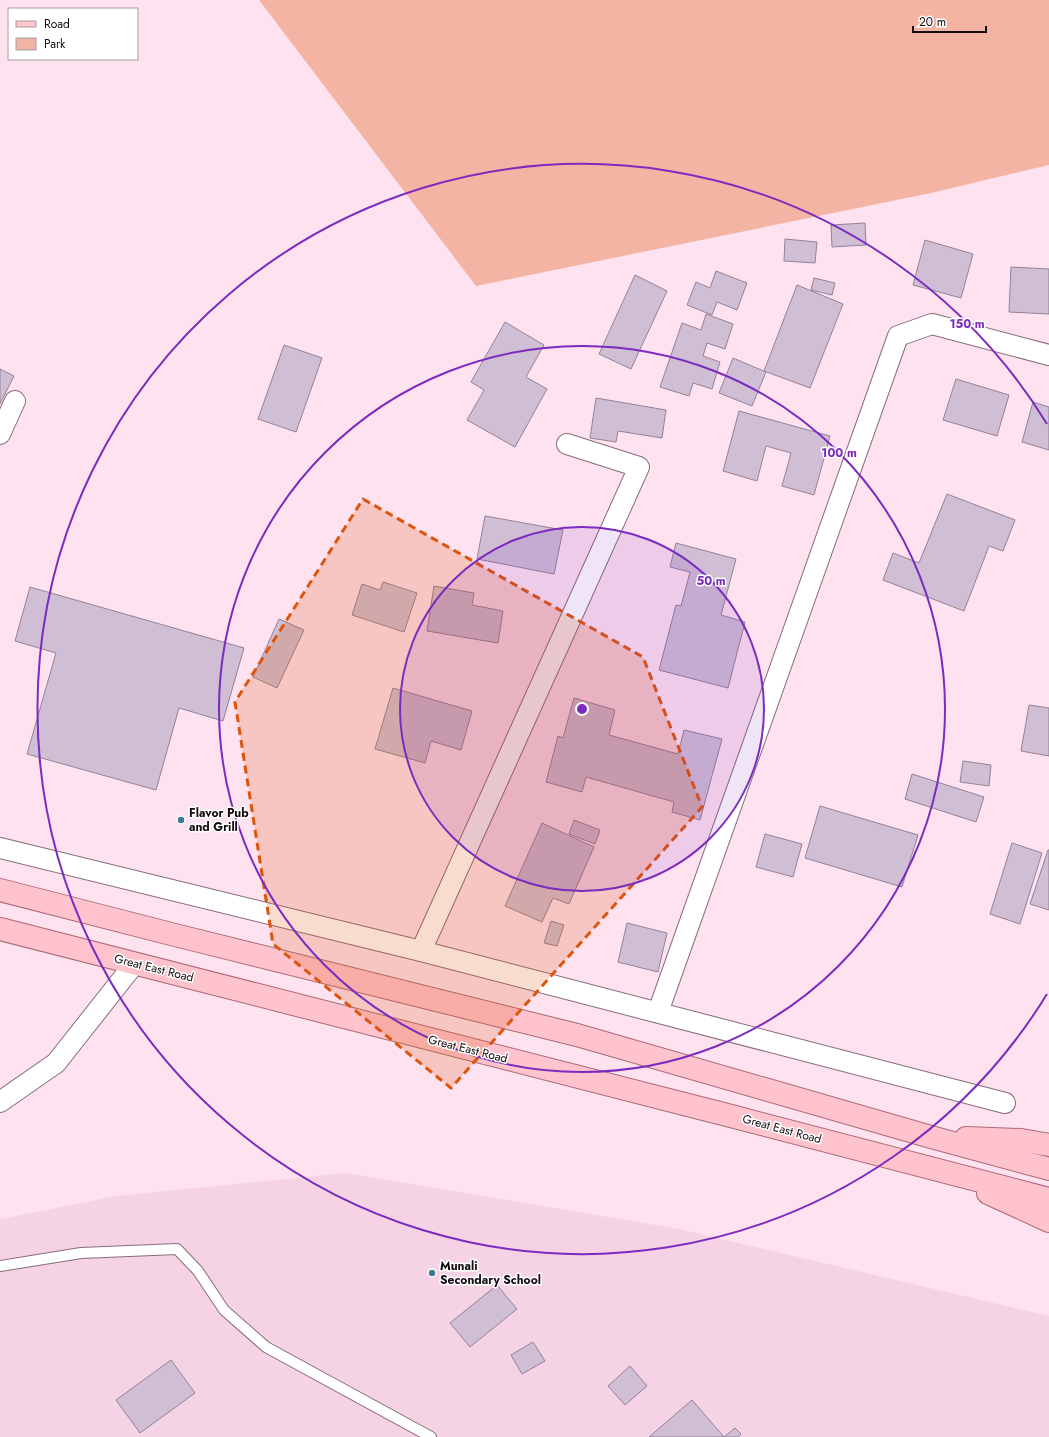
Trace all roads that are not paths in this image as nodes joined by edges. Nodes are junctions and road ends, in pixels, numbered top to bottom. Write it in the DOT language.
graph roads {
  1 [pos="1049,355"];
  2 [pos="15,401"];
  3 [pos="0,434"];
  4 [pos="567,444"];
  5 [pos="0,848"];
  6 [pos="0,890"];
  7 [pos="2,932"];
  8 [pos="421,951"];
  9 [pos="135,963"];
  10 [pos="658,1012"];
  11 [pos="0,1102"];
  12 [pos="1005,1103"];
  13 [pos="931,1137"];
  14 [pos="1049,1145"];
  15 [pos="935,1169"];
  16 [pos="1049,1169"];
  17 [pos="1049,1199"];
  18 [pos="1049,1221"];
  19 [pos="0,1266"];
  20 [pos="431,1437"];
  1 -- 10 [label="street"];
  2 -- 3 [label="street"];
  4 -- 8 [label="street"];
  5 -- 8 [label="street"];
  6 -- 13 [label="main road"];
  7 -- 9 [label="main road, Great East Road"];
  8 -- 10 [label="street"];
  9 -- 11 [label="street"];
  9 -- 15 [label="main road, Great East Road"];
  10 -- 12 [label="street"];
  13 -- 14 [label="main road"];
  13 -- 16 [label="main road"];
  15 -- 17 [label="main road, Great East Road"];
  15 -- 18 [label="main road, Great East Road"];
  19 -- 20 [label="lane"];
}
